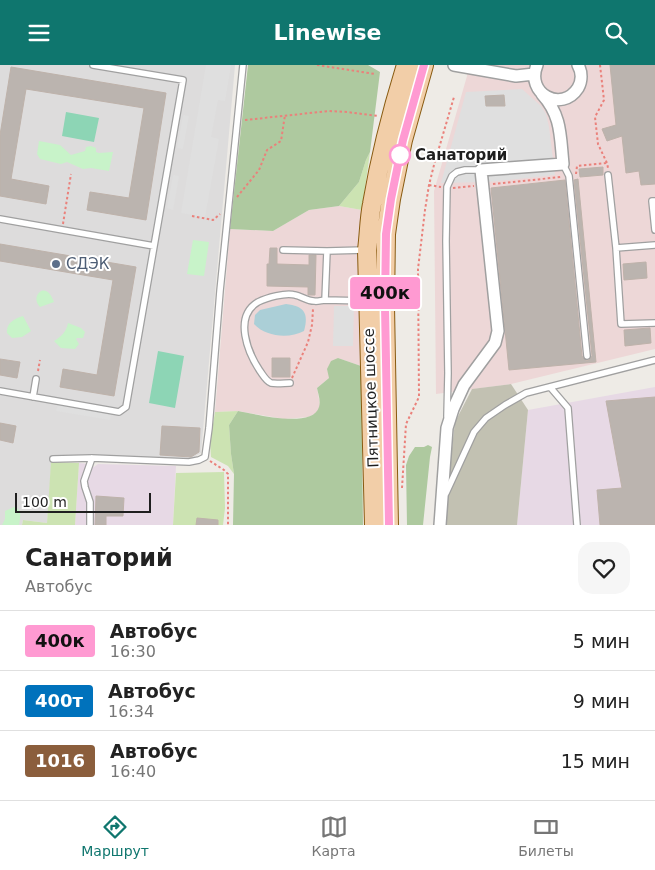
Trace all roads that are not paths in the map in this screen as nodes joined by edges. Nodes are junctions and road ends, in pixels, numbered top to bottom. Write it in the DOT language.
graph roads {
  1 [pos="93,65"];
  2 [pos="243,65"];
  3 [pos="406,65"];
  4 [pos="424,65"];
  5 [pos="454,65"];
  6 [pos="578,65"];
  7 [pos="536,69"];
  8 [pos="576,91"];
  9 [pos="542,94"];
  10 [pos="560,124"];
  11 [pos="563,164"];
  12 [pos="482,170"];
  13 [pos="608,175"];
  14 [pos="655,201"];
  15 [pos="0,219"];
  16 [pos="655,230"];
  17 [pos="655,245"];
  18 [pos="154,246"];
  19 [pos="616,249"];
  20 [pos="283,250"];
  21 [pos="367,250"];
  22 [pos="327,251"];
  23 [pos="325,300"];
  24 [pos="368,301"];
  25 [pos="655,323"];
  26 [pos="587,356"];
  27 [pos="655,360"];
  28 [pos="36,379"];
  29 [pos="290,383"];
  30 [pos="550,387"];
  31 [pos="0,391"];
  32 [pos="33,397"];
  33 [pos="447,428"];
  34 [pos="92,458"];
  35 [pos="53,459"];
  36 [pos="442,501"];
  37 [pos="90,525"];
  38 [pos="374,525"];
  39 [pos="389,525"];
  40 [pos="440,525"];
  41 [pos="577,525"];
  1 -- 18 [label="lane"];
  2 -- 34 [label="lane"];
  3 -- 21 [label="main road, Пятницкое шоссе"];
  4 -- 39 [label="main road, Пятницкое шоссе"];
  5 -- 7 [label="street"];
  6 -- 8 [label="street"];
  7 -- 9 [label="street"];
  8 -- 9 [label="street"];
  8 -- 10 [label="street"];
  9 -- 10 [label="street"];
  10 -- 11 [label="street"];
  11 -- 12 [label="street"];
  11 -- 26 [label="lane"];
  12 -- 33 [label="street"];
  12 -- 33 [label="lane"];
  13 -- 19 [label="lane"];
  14 -- 16 [label="lane"];
  15 -- 18 [label="lane"];
  17 -- 19 [label="lane"];
  18 -- 32 [label="lane"];
  19 -- 25 [label="lane"];
  20 -- 22 [label="lane"];
  21 -- 22 [label="lane"];
  21 -- 24 [label="main road, Пятницкое шоссе"];
  22 -- 23 [label="lane"];
  23 -- 24 [label="lane"];
  23 -- 29 [label="lane"];
  24 -- 38 [label="main road, Пятницкое шоссе"];
  27 -- 30 [label="lane"];
  28 -- 32 [label="lane"];
  30 -- 36 [label="lane"];
  30 -- 41 [label="lane"];
  31 -- 32 [label="lane"];
  33 -- 36 [label="street"];
  34 -- 35 [label="lane"];
  34 -- 37 [label="lane"];
  36 -- 40 [label="street"];
}
